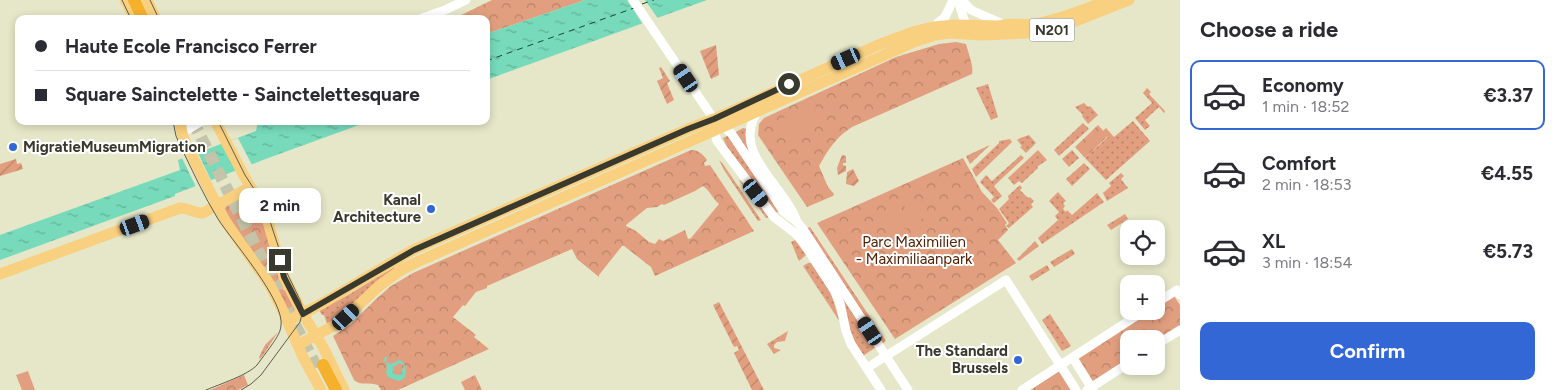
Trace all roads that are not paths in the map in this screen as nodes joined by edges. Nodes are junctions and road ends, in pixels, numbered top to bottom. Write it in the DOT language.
graph roads {
  1 [pos="125,0"];
  2 [pos="134,0"];
  3 [pos="139,0"];
  4 [pos="147,0"];
  5 [pos="466,0"];
  6 [pos="633,0"];
  7 [pos="953,0"];
  8 [pos="958,0"];
  9 [pos="962,0"];
  10 [pos="1107,0"];
  11 [pos="1129,0"];
  12 [pos="133,15"];
  13 [pos="141,15"];
  14 [pos="146,15"];
  15 [pos="154,15"];
  16 [pos="431,15"];
  17 [pos="1003,24"];
  18 [pos="933,27"];
  19 [pos="967,29"];
  20 [pos="758,111"];
  21 [pos="217,125"];
  22 [pos="717,125"];
  23 [pos="181,127"];
  24 [pos="250,188"];
  25 [pos="217,205"];
  26 [pos="797,222"];
  27 [pos="415,256"];
  28 [pos="0,274"];
  29 [pos="1178,292"];
  30 [pos="1165,298"];
  31 [pos="303,314"];
  32 [pos="1130,320"];
  33 [pos="288,322"];
  34 [pos="1180,330"];
  35 [pos="316,335"];
  36 [pos="1165,339"];
  37 [pos="298,345"];
  38 [pos="886,355"];
  39 [pos="1073,358"];
  40 [pos="1061,365"];
  41 [pos="867,368"];
  42 [pos="1120,369"];
  43 [pos="1090,389"];
  44 [pos="321,390"];
  45 [pos="328,390"];
  46 [pos="336,390"];
  47 [pos="344,390"];
  48 [pos="881,390"];
  49 [pos="908,390"];
  50 [pos="1022,390"];
  51 [pos="1076,390"];
  1 -- 12 [label="main road"];
  2 -- 13 [label="highway"];
  3 -- 14 [label="highway"];
  4 -- 15 [label="main road"];
  5 -- 16 [label="street"];
  6 -- 22 [label="street"];
  7 -- 18 [label="street"];
  8 -- 19 [label="street"];
  9 -- 17 [label="street"];
  10 -- 17 [label="main road, N201"];
  11 -- 19 [label="main road, N201"];
  17 -- 19 [label="main road, N201"];
  18 -- 19 [label="main road, N201"];
  18 -- 22 [label="main road, N201"];
  19 -- 20 [label="main road, N201"];
  20 -- 22 [label="main road, N201"];
  20 -- 26 [label="street"];
  21 -- 24 [label="main road"];
  22 -- 26 [label="street"];
  22 -- 27 [label="main road, N201"];
  22 -- 41 [label="street"];
  23 -- 25 [label="main road"];
  24 -- 25 [label="main road"];
  24 -- 31 [label="main road"];
  25 -- 28 [label="main road"];
  25 -- 33 [label="main road"];
  26 -- 38 [label="street"];
  27 -- 31 [label="main road, N201"];
  27 -- 35 [label="main road, N201"];
  29 -- 30 [label="street"];
  31 -- 33 [label="main road"];
  31 -- 35 [label="main road"];
  32 -- 39 [label="street"];
  33 -- 37 [label="main road"];
  34 -- 36 [label="street"];
  35 -- 37 [label="main road"];
  35 -- 47 [label="main road"];
  37 -- 44 [label="main road"];
  38 -- 40 [label="street"];
  38 -- 41 [label="street"];
  38 -- 49 [label="street"];
  39 -- 40 [label="street"];
  39 -- 43 [label="street"];
  40 -- 50 [label="street"];
  40 -- 51 [label="street"];
  41 -- 48 [label="street"];
  42 -- 43 [label="street"];
  45 -- 46 [label="highway"];
}
